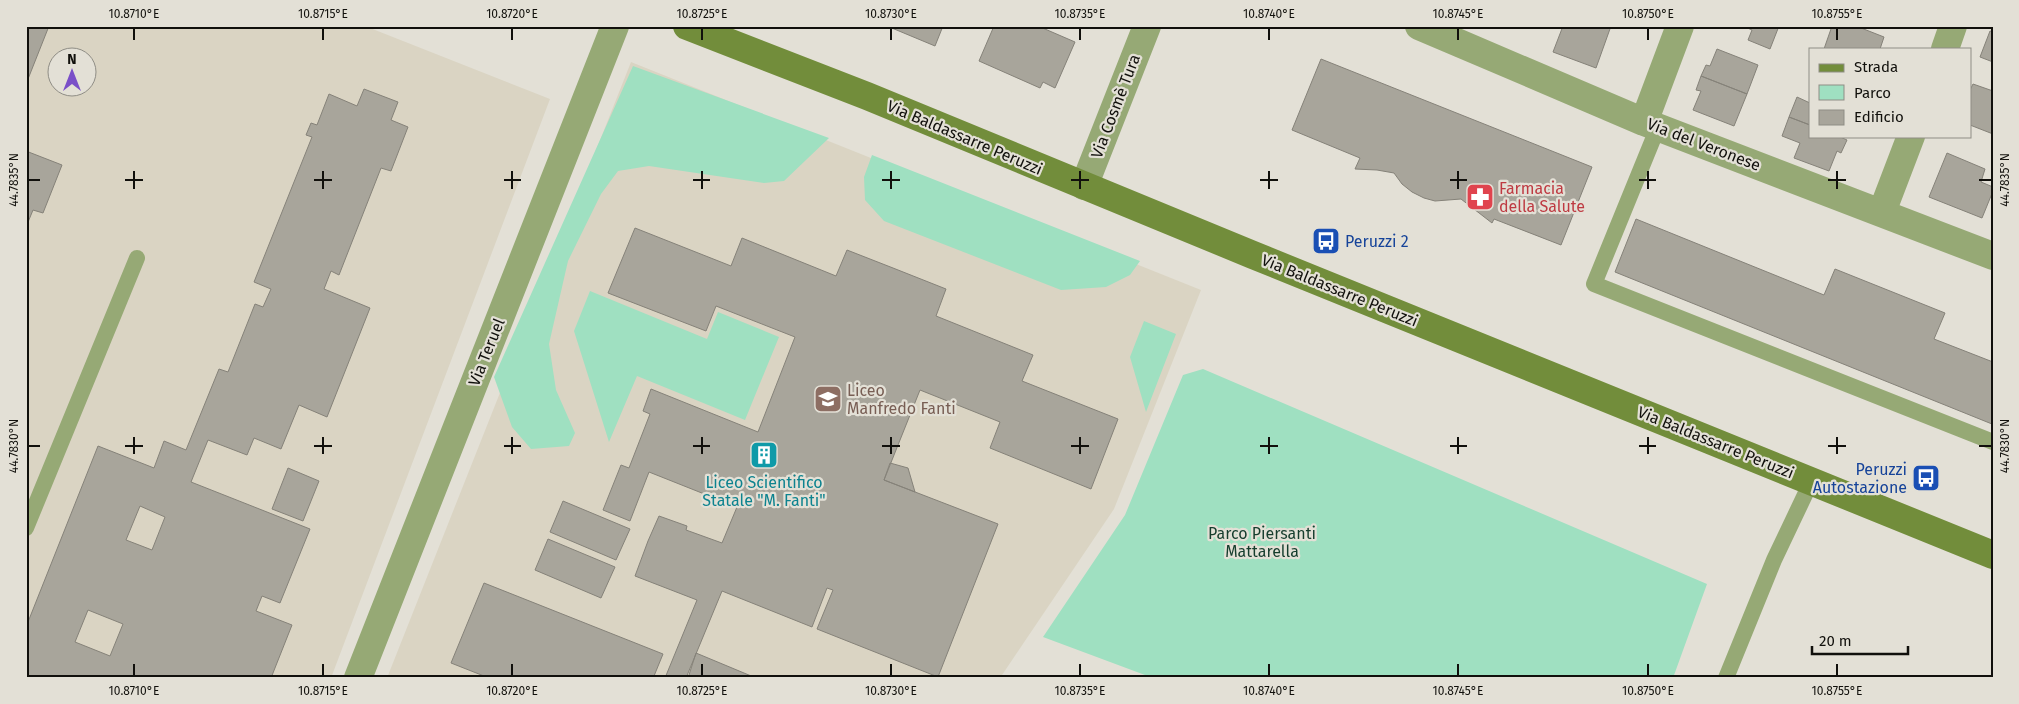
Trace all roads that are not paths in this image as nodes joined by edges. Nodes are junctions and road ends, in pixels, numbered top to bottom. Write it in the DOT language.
graph roads {
  1 [pos="615,26"];
  2 [pos="687,26"];
  3 [pos="1147,26"];
  4 [pos="1419,26"];
  5 [pos="1680,26"];
  6 [pos="1953,26"];
  7 [pos="1945,48"];
  8 [pos="1651,124"];
  9 [pos="1910,138"];
  10 [pos="1084,186"];
  11 [pos="1882,212"];
  12 [pos="1993,256"];
  13 [pos="137,258"];
  14 [pos="1993,442"];
  15 [pos="1812,480"];
  16 [pos="26,528"];
  17 [pos="1993,555"];
  18 [pos="358,678"];
  19 [pos="1726,678"];
  1 -- 18 [label="street, Via Teruel"];
  2 -- 10 [label="street, Via Baldassarre Peruzzi"];
  3 -- 10 [label="street, Via Cosmè Tura"];
  4 -- 8 [label="street, Via del Veronese"];
  5 -- 8 [label="street"];
  6 -- 7 [label="street"];
  8 -- 11 [label="street, Via del Veronese"];
  8 -- 14 [label="lane"];
  9 -- 11 [label="street"];
  10 -- 15 [label="street, Via Baldassarre Peruzzi"];
  11 -- 12 [label="street, Via del Veronese"];
  13 -- 16 [label="lane"];
  15 -- 17 [label="street, Via Baldassarre Peruzzi"];
  15 -- 19 [label="lane"];
}
